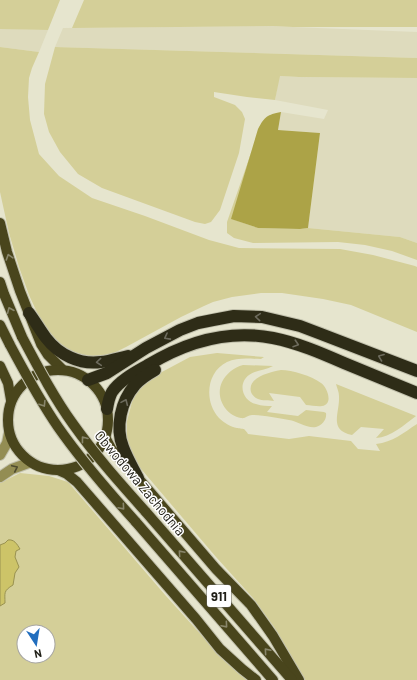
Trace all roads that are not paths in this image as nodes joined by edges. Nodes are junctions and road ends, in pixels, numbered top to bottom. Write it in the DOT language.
graph roads {
  1 [pos="0,223"];
  2 [pos="0,282"];
  3 [pos="29,313"];
  4 [pos="0,325"];
  5 [pos="216,338"];
  6 [pos="137,354"];
  7 [pos="0,366"];
  8 [pos="62,370"];
  9 [pos="417,372"];
  10 [pos="88,380"];
  11 [pos="417,393"];
  12 [pos="11,400"];
  13 [pos="107,409"];
  14 [pos="9,433"];
  15 [pos="105,437"];
  16 [pos="0,455"];
  17 [pos="31,462"];
  18 [pos="54,470"];
  19 [pos="0,477"];
  20 [pos="138,478"];
  21 [pos="256,680"];
  22 [pos="273,680"];
  23 [pos="292,680"];
  24 [pos="299,680"];
  3 -- 1 [label="main road, one-way"];
  23 -- 2 [label="main road, Obwodowa Zachodnia / 911, one-way, bridge"];
  6 -- 3 [label="highway, one-way"];
  3 -- 8 [label="main road"];
  4 -- 22 [label="main road, Obwodowa Zachodnia / 911, one-way, bridge"];
  5 -- 11 [label="highway, one-way"];
  5 -- 13 [label="highway"];
  20 -- 5 [label="highway, one-way"];
  9 -- 6 [label="highway, one-way"];
  6 -- 10 [label="highway"];
  7 -- 12 [label="main road"];
  8 -- 10 [label="main road"];
  8 -- 12 [label="main road"];
  10 -- 13 [label="main road"];
  12 -- 14 [label="main road"];
  13 -- 15 [label="main road"];
  14 -- 16 [label="street"];
  14 -- 17 [label="main road"];
  15 -- 18 [label="main road"];
  15 -- 20 [label="main road"];
  17 -- 18 [label="main road"];
  19 -- 17 [label="street, one-way"];
  18 -- 21 [label="main road"];
  20 -- 24 [label="main road"];
}
